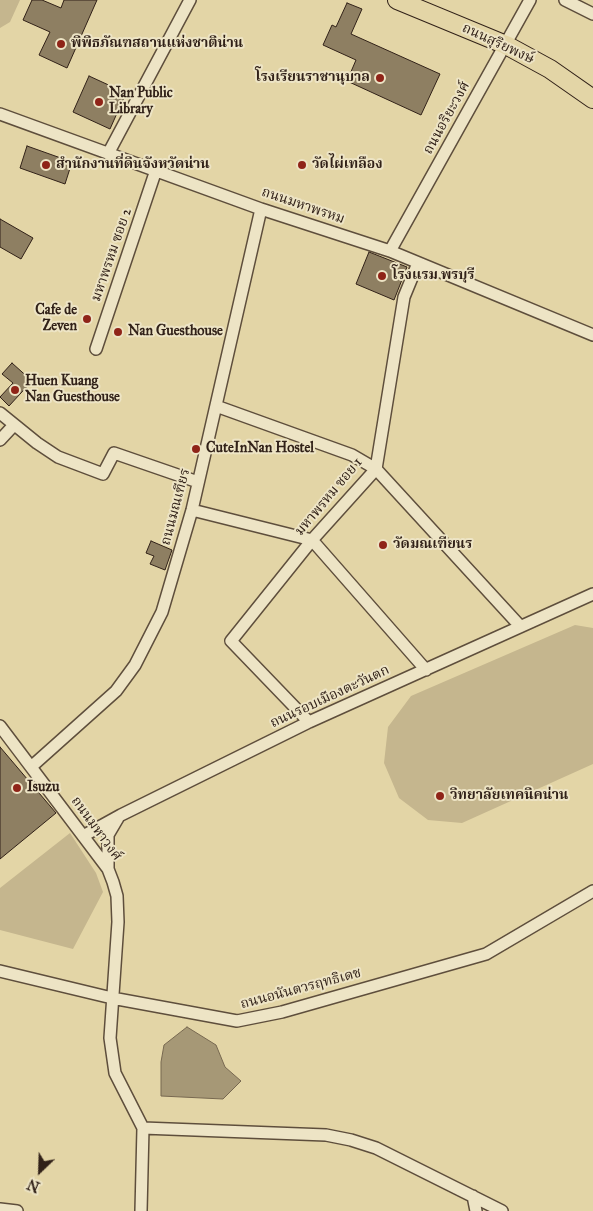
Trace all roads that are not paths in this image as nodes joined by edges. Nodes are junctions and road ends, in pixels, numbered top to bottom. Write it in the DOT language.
graph roads {
  1 [pos="190,0"];
  2 [pos="397,0"];
  3 [pos="530,0"];
  4 [pos="565,0"];
  5 [pos="415,4"];
  6 [pos="593,14"];
  7 [pos="506,45"];
  8 [pos="593,99"];
  9 [pos="0,114"];
  10 [pos="109,152"];
  11 [pos="156,170"];
  12 [pos="261,209"];
  13 [pos="390,251"];
  14 [pos="418,262"];
  15 [pos="593,335"];
  16 [pos="96,349"];
  17 [pos="216,406"];
  18 [pos="0,413"];
  19 [pos="14,425"];
  20 [pos="0,440"];
  21 [pos="376,469"];
  22 [pos="198,482"];
  23 [pos="192,510"];
  24 [pos="312,540"];
  25 [pos="593,594"];
  26 [pos="520,626"];
  27 [pos="426,670"];
  28 [pos="309,722"];
  29 [pos="0,726"];
  30 [pos="31,768"];
  31 [pos="121,815"];
  32 [pos="83,836"];
  33 [pos="108,869"];
  34 [pos="593,891"];
  35 [pos="0,971"];
  36 [pos="112,998"];
  37 [pos="143,1128"];
  38 [pos="473,1196"];
  39 [pos="0,1209"];
  40 [pos="16,1211"];
  41 [pos="142,1211"];
  42 [pos="476,1211"];
  43 [pos="502,1211"];
  1 -- 10 [label="street"];
  2 -- 5 [label="main road, ถนนสุริยพงษ์"];
  3 -- 7 [label="street, ถนนอริยะวงศ์"];
  4 -- 6 [label="street"];
  5 -- 7 [label="main road, ถนนสุริยพงษ์"];
  7 -- 8 [label="main road, ถนนสุริยพงษ์"];
  7 -- 13 [label="street, ถนนอริยะวงศ์"];
  9 -- 10 [label="street, ถนนมหาพรหม"];
  10 -- 11 [label="street, ถนนมหาพรหม"];
  11 -- 12 [label="street, ถนนมหาพรหม"];
  11 -- 16 [label="street, มหาพรหม ซอย 2"];
  12 -- 13 [label="street, ถนนมหาพรหม"];
  12 -- 17 [label="street, ถนนมณเฑียร"];
  13 -- 14 [label="street, ถนนมหาพรหม"];
  14 -- 15 [label="street, ถนนมหาพรหม"];
  14 -- 21 [label="street, มหาพรหม ซอย 1"];
  17 -- 21 [label="street"];
  17 -- 22 [label="street, ถนนมณเฑียร"];
  18 -- 19 [label="street"];
  19 -- 20 [label="street"];
  19 -- 22 [label="street"];
  21 -- 24 [label="street, มหาพรหม ซอย 1"];
  21 -- 26 [label="street"];
  22 -- 23 [label="street, ถนนมณเฑียร"];
  23 -- 24 [label="street"];
  23 -- 30 [label="street, ถนนมณเฑียร"];
  24 -- 27 [label="street"];
  24 -- 28 [label="street, มหาพรหม ซอย 1"];
  25 -- 26 [label="street, ถนนรอบเมืองตะวันตก"];
  26 -- 27 [label="street, ถนนรอบเมืองตะวันตก"];
  27 -- 28 [label="street, ถนนรอบเมืองตะวันตก"];
  28 -- 31 [label="street, ถนนรอบเมืองตะวันตก"];
  29 -- 30 [label="street, ถนนมหาวงศ์"];
  30 -- 32 [label="street, ถนนมหาวงศ์"];
  31 -- 32 [label="street, ถนนรอบเมืองตะวันตก"];
  31 -- 33 [label="street"];
  32 -- 33 [label="street, ถนนมหาวงศ์"];
  33 -- 36 [label="street, ถนนมหาวงศ์"];
  34 -- 36 [label="street, ถนนอนันตวรฤทธิเดช"];
  35 -- 36 [label="street, ถนนอนันตวรฤทธิเดช"];
  36 -- 37 [label="street, ถนนมหาวงศ์"];
  37 -- 38 [label="street"];
  37 -- 41 [label="street"];
  38 -- 42 [label="street"];
  38 -- 43 [label="street"];
  39 -- 40 [label="street"];
}
